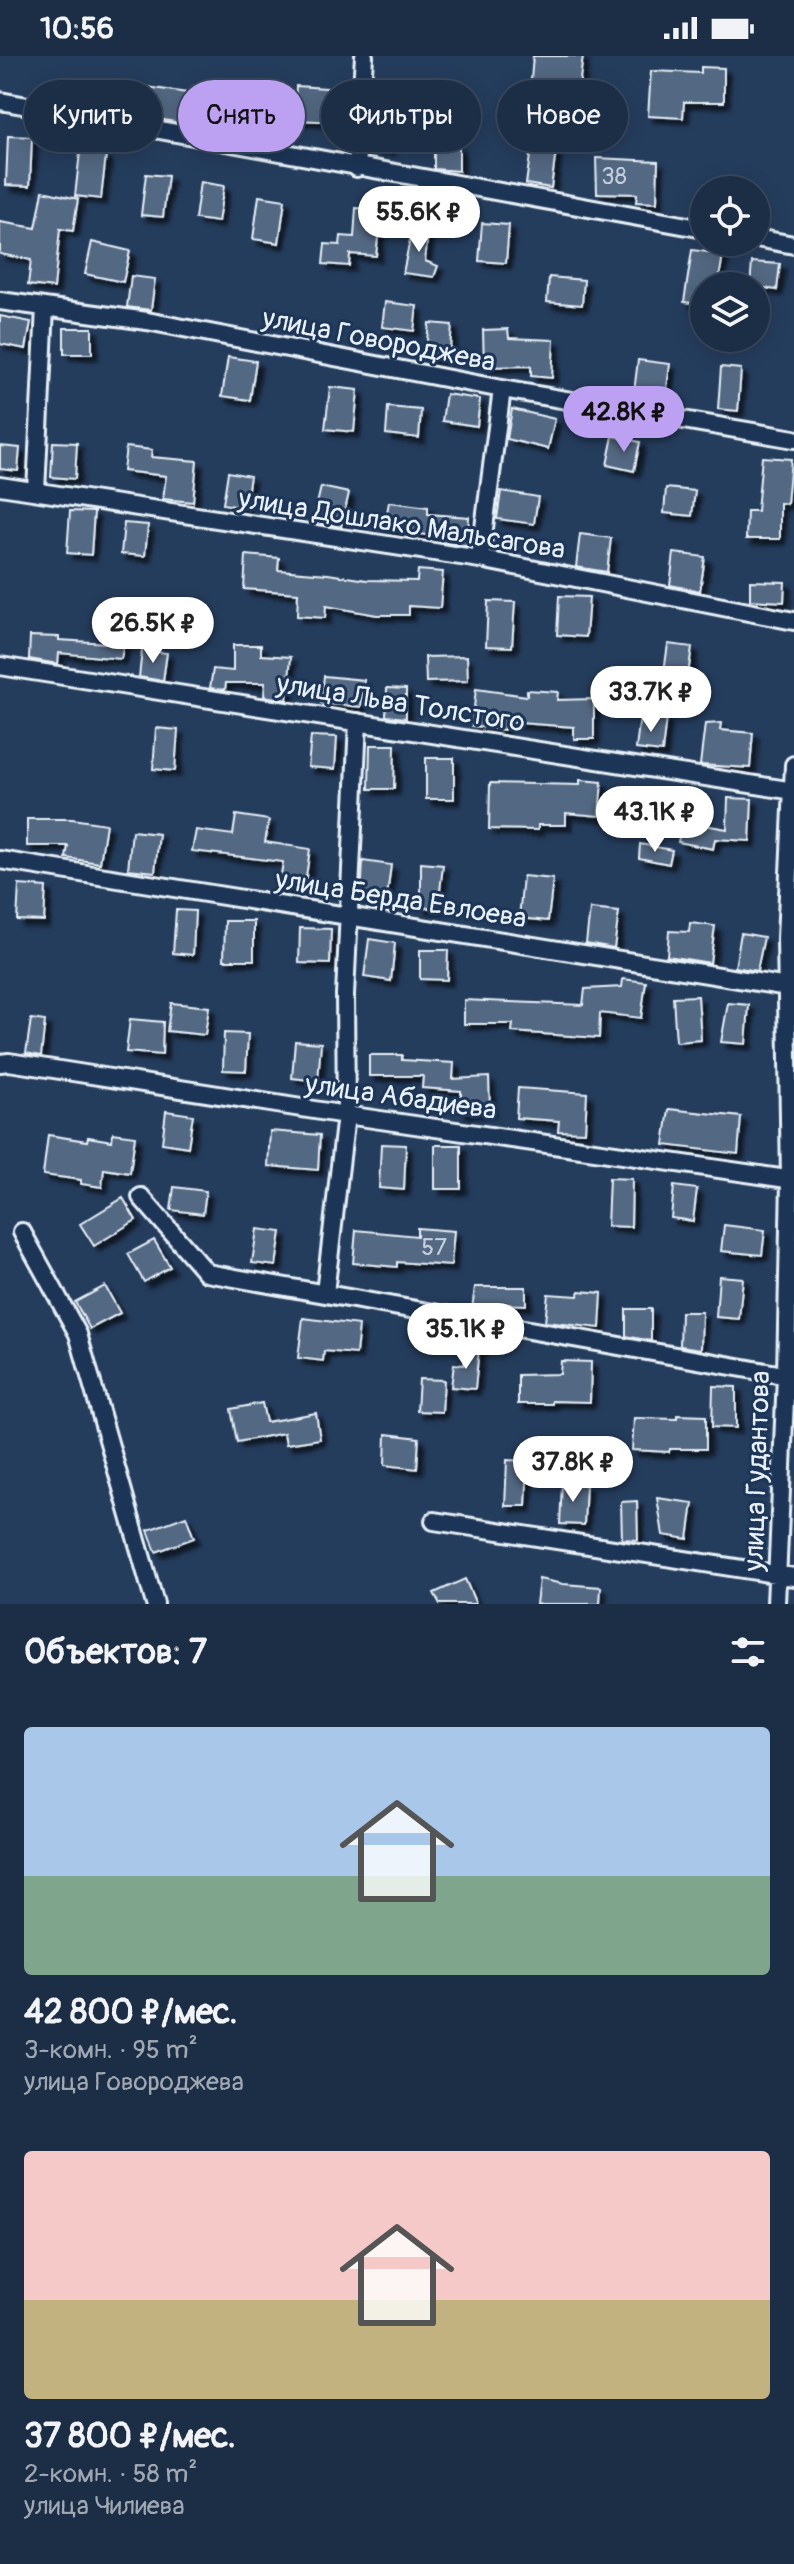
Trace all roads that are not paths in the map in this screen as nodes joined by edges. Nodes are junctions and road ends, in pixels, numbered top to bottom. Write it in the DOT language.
graph roads {
  1 [pos="364,56"];
  2 [pos="0,101"];
  3 [pos="357,168"];
  4 [pos="690,227"];
  5 [pos="770,241"];
  6 [pos="794,245"];
  7 [pos="0,301"];
  8 [pos="45,307"];
  9 [pos="502,389"];
  10 [pos="794,439"];
  11 [pos="0,486"];
  12 [pos="36,491"];
  13 [pos="480,559"];
  14 [pos="794,621"];
  15 [pos="0,666"];
  16 [pos="358,722"];
  17 [pos="794,765"];
  18 [pos="793,790"];
  19 [pos="0,860"];
  20 [pos="348,916"];
  21 [pos="790,987"];
  22 [pos="0,1063"];
  23 [pos="346,1115"];
  24 [pos="792,1180"];
  25 [pos="141,1197"];
  26 [pos="22,1232"];
  27 [pos="325,1293"];
  28 [pos="790,1376"];
  29 [pos="434,1521"];
  30 [pos="786,1575"];
  31 [pos="155,1604"];
  32 [pos="776,1604"];
  1 -- 3 [label="street"];
  2 -- 3 [label="street"];
  3 -- 4 [label="street"];
  5 -- 6 [label="street"];
  7 -- 8 [label="street, улица Говороджева"];
  8 -- 9 [label="street, улица Говороджева"];
  8 -- 12 [label="street"];
  9 -- 10 [label="street, улица Говороджева"];
  9 -- 13 [label="street"];
  11 -- 12 [label="street, улица Дошлако Мальсагова"];
  12 -- 13 [label="street, улица Дошлако Мальсагова"];
  13 -- 14 [label="street, улица Дошлако Мальсагова"];
  15 -- 16 [label="street, улица Льва Толстого"];
  16 -- 18 [label="street, улица Льва Толстого"];
  16 -- 20 [label="street"];
  17 -- 18 [label="street, улица Гудантова"];
  18 -- 21 [label="street, улица Гудантова"];
  19 -- 20 [label="street, улица Берда Евлоева"];
  20 -- 21 [label="street, улица Берда Евлоева"];
  20 -- 23 [label="street"];
  21 -- 24 [label="street, улица Гудантова"];
  22 -- 23 [label="street, улица Абадиева"];
  23 -- 24 [label="street, улица Абадиева"];
  23 -- 27 [label="street"];
  24 -- 28 [label="street, улица Гудантова"];
  25 -- 27 [label="street"];
  26 -- 31 [label="street"];
  27 -- 28 [label="street"];
  28 -- 30 [label="street, улица Гудантова"];
  29 -- 30 [label="street"];
  30 -- 32 [label="street, улица Гудантова"];
}
